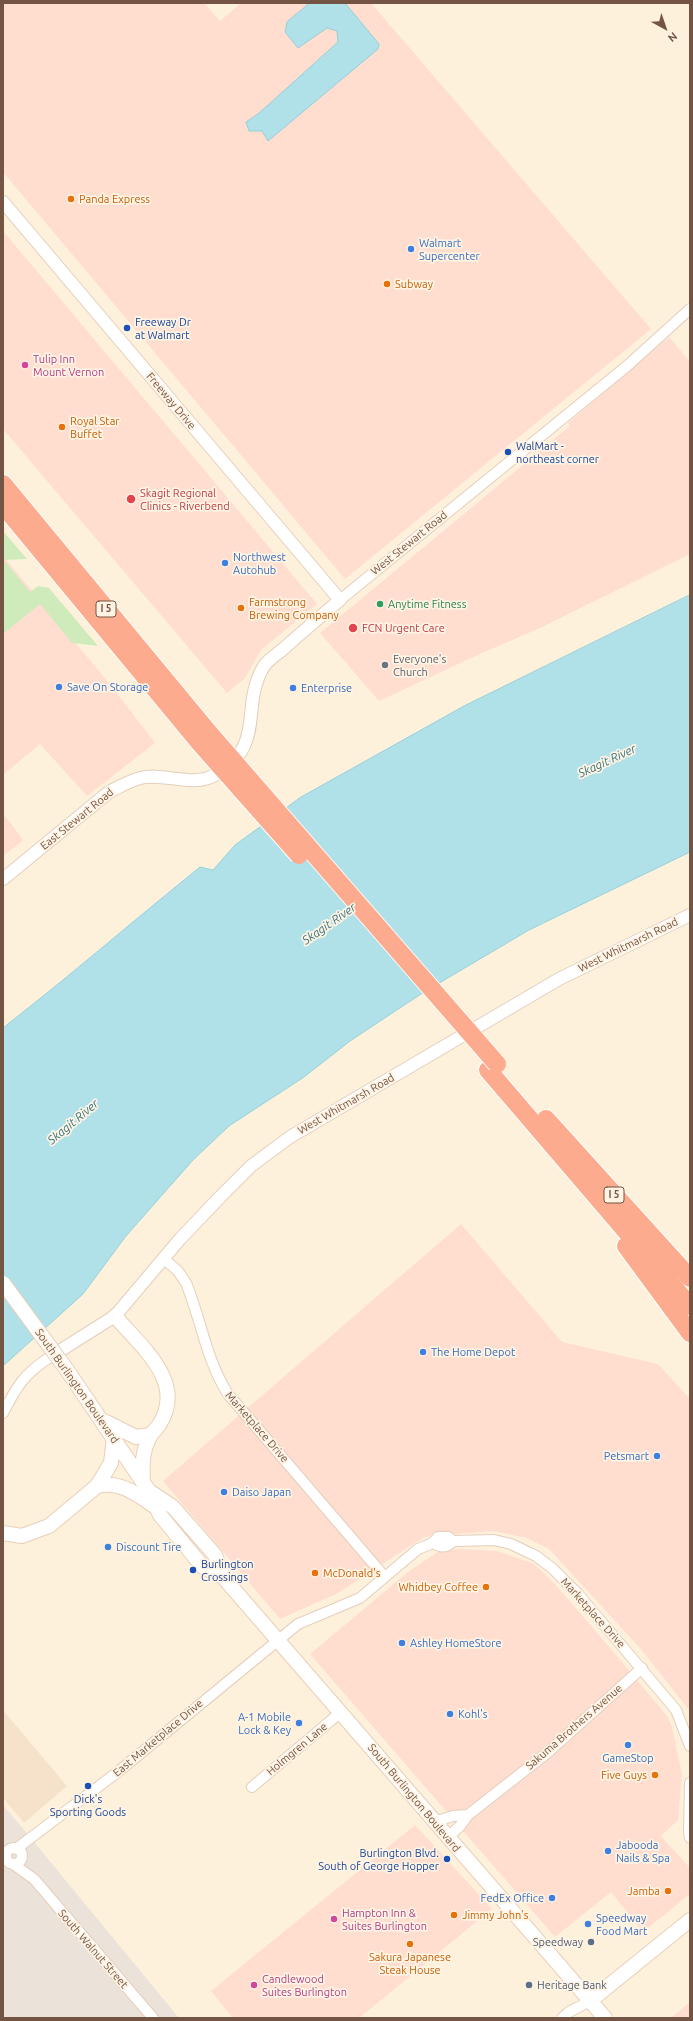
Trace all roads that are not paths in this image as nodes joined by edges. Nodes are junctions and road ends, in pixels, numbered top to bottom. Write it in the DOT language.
graph roads {
  1 [pos="3,202"];
  2 [pos="690,309"];
  3 [pos="3,484"];
  4 [pos="3,506"];
  5 [pos="340,600"];
  6 [pos="204,737"];
  7 [pos="227,765"];
  8 [pos="3,879"];
  9 [pos="690,915"];
  10 [pos="492,1067"];
  11 [pos="539,1111"];
  12 [pos="573,1168"];
  13 [pos="164,1259"];
  14 [pos="690,1265"];
  15 [pos="690,1278"];
  16 [pos="3,1283"];
  17 [pos="690,1306"];
  18 [pos="116,1316"];
  19 [pos="690,1333"];
  20 [pos="50,1357"];
  21 [pos="3,1413"];
  22 [pos="102,1420"];
  23 [pos="151,1435"];
  24 [pos="114,1437"];
  25 [pos="96,1486"];
  26 [pos="146,1487"];
  27 [pos="157,1508"];
  28 [pos="3,1533"];
  29 [pos="433,1543"];
  30 [pos="384,1576"];
  31 [pos="223,1577"];
  32 [pos="277,1640"];
  33 [pos="642,1668"];
  34 [pos="341,1712"];
  35 [pos="690,1746"];
  36 [pos="690,1783"];
  37 [pos="252,1787"];
  38 [pos="468,1815"];
  39 [pos="434,1822"];
  40 [pos="447,1838"];
  41 [pos="690,1838"];
  42 [pos="20,1854"];
  43 [pos="13,1864"];
  44 [pos="34,1879"];
  45 [pos="690,1920"];
  46 [pos="590,2001"];
  47 [pos="153,2018"];
  48 [pos="562,2018"];
  49 [pos="605,2018"];
  1 -- 5 [label="street, Freeway Drive"];
  2 -- 5 [label="street, West Stewart Road"];
  3 -- 6 [label="highway, I 5"];
  4 -- 6 [label="highway, I 5"];
  5 -- 7 [label="street, West Stewart Road"];
  6 -- 10 [label="highway, I 5, bridge"];
  7 -- 8 [label="street, East Stewart Road"];
  9 -- 13 [label="street, West Whitmarsh Road"];
  10 -- 11 [label="highway, I 5"];
  10 -- 12 [label="highway, I 5"];
  11 -- 14 [label="highway"];
  11 -- 15 [label="highway, I 5"];
  12 -- 17 [label="highway, I 5"];
  12 -- 19 [label="highway"];
  13 -- 18 [label="street, West Whitmarsh Road"];
  13 -- 30 [label="street, Marketplace Drive"];
  16 -- 22 [label="main road, South Burlington Boulevard, bridge"];
  18 -- 20 [label="street, West Whitmarsh Road"];
  18 -- 23 [label="main road"];
  20 -- 21 [label="street"];
  22 -- 23 [label="main road"];
  22 -- 24 [label="main road, South Burlington Boulevard"];
  23 -- 26 [label="main road"];
  24 -- 25 [label="main road"];
  24 -- 26 [label="main road, South Burlington Boulevard"];
  25 -- 27 [label="main road"];
  25 -- 28 [label="main road"];
  26 -- 27 [label="main road, South Burlington Boulevard"];
  26 -- 31 [label="main road, South Burlington Boulevard"];
  27 -- 31 [label="main road, South Burlington Boulevard"];
  29 -- 30 [label="street, East Marketplace Drive"];
  29 -- 33 [label="street, Marketplace Drive"];
  30 -- 32 [label="street, East Marketplace Drive"];
  31 -- 32 [label="main road, South Burlington Boulevard"];
  32 -- 34 [label="main road, South Burlington Boulevard"];
  32 -- 42 [label="street, East Marketplace Drive"];
  33 -- 35 [label="street, Marketplace Drive"];
  33 -- 38 [label="street, Sakuma Brothers Avenue"];
  34 -- 37 [label="street, Holmgren Lane"];
  34 -- 39 [label="main road, South Burlington Boulevard"];
  36 -- 41 [label="street"];
  38 -- 39 [label="street"];
  38 -- 40 [label="street, Sakuma Brothers Avenue"];
  39 -- 40 [label="main road, South Burlington Boulevard"];
  40 -- 46 [label="main road, South Burlington Boulevard"];
  42 -- 43 [label="street"];
  42 -- 43 [label="street"];
  42 -- 44 [label="street, South Walnut Street"];
  43 -- 44 [label="street, South Walnut Street"];
  44 -- 47 [label="street, South Walnut Street"];
  45 -- 46 [label="main road"];
  46 -- 48 [label="street"];
  46 -- 49 [label="main road, South Burlington Boulevard"];
}
